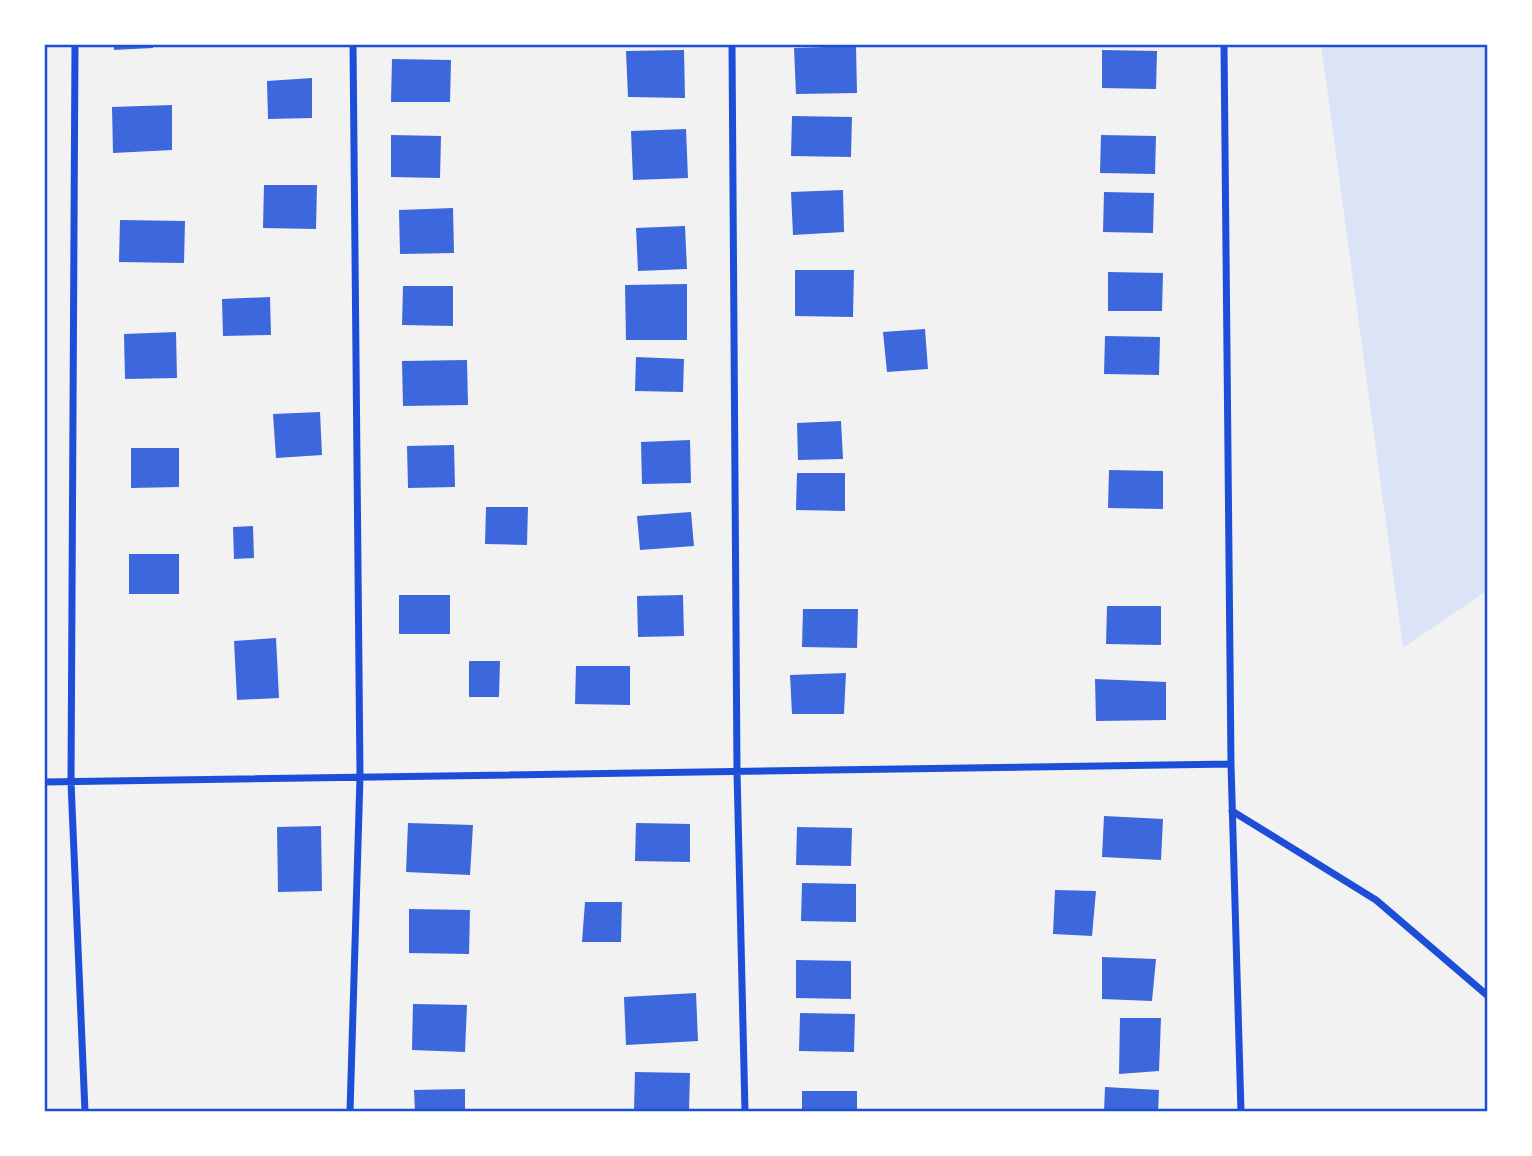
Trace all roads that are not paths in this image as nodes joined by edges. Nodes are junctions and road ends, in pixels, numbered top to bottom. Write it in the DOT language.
graph roads {
  1 [pos="75,44"];
  2 [pos="353,44"];
  3 [pos="732,44"];
  4 [pos="1224,44"];
  5 [pos="1231,764"];
  6 [pos="737,771"];
  7 [pos="360,777"];
  8 [pos="44,782"];
  9 [pos="71,782"];
  10 [pos="1232,811"];
  11 [pos="1488,996"];
  12 [pos="85,1112"];
  13 [pos="350,1112"];
  14 [pos="745,1112"];
  15 [pos="1241,1112"];
  1 -- 9 [label="street"];
  2 -- 7 [label="street"];
  3 -- 6 [label="street"];
  4 -- 5 [label="street"];
  5 -- 6 [label="street"];
  5 -- 10 [label="street"];
  6 -- 7 [label="street"];
  6 -- 14 [label="street"];
  7 -- 9 [label="street"];
  7 -- 13 [label="street"];
  8 -- 9 [label="street"];
  9 -- 12 [label="street"];
  10 -- 11 [label="street"];
  10 -- 15 [label="street"];
}
